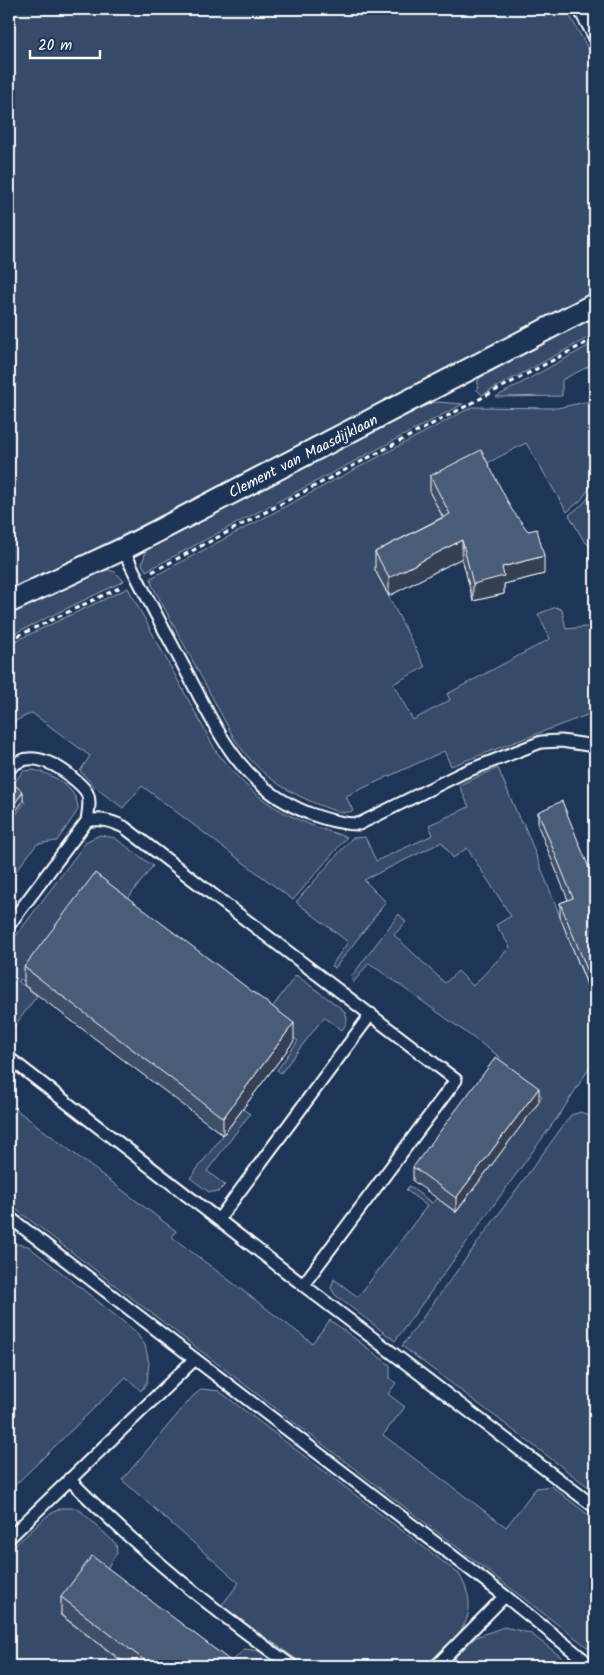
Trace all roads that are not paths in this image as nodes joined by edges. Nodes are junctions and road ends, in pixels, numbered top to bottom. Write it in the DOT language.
graph roads {
  1 [pos="579,9"];
  2 [pos="595,38"];
  3 [pos="595,304"];
  4 [pos="123,549"];
  5 [pos="9,602"];
  6 [pos="595,746"];
  7 [pos="9,769"];
  8 [pos="87,820"];
  9 [pos="9,925"];
  10 [pos="371,1014"];
  11 [pos="9,1058"];
  12 [pos="9,1217"];
  13 [pos="219,1219"];
  14 [pos="303,1285"];
  15 [pos="195,1359"];
  16 [pos="70,1480"];
  17 [pos="595,1507"];
  18 [pos="9,1538"];
  19 [pos="505,1596"];
  20 [pos="292,1666"];
  21 [pos="436,1666"];
  22 [pos="592,1666"];
  1 -- 2 [label="lane"];
  3 -- 4 [label="street, Clement van Maasdijklaan"];
  4 -- 5 [label="street, Clement van Maasdijklaan"];
  4 -- 6 [label="lane"];
  7 -- 8 [label="lane"];
  8 -- 9 [label="lane"];
  8 -- 10 [label="lane"];
  10 -- 13 [label="lane"];
  10 -- 14 [label="lane"];
  11 -- 13 [label="lane"];
  12 -- 15 [label="lane"];
  13 -- 14 [label="lane"];
  14 -- 17 [label="lane"];
  15 -- 16 [label="lane"];
  15 -- 19 [label="lane"];
  16 -- 18 [label="lane"];
  16 -- 20 [label="lane"];
  19 -- 21 [label="lane"];
  19 -- 22 [label="lane"];
}
